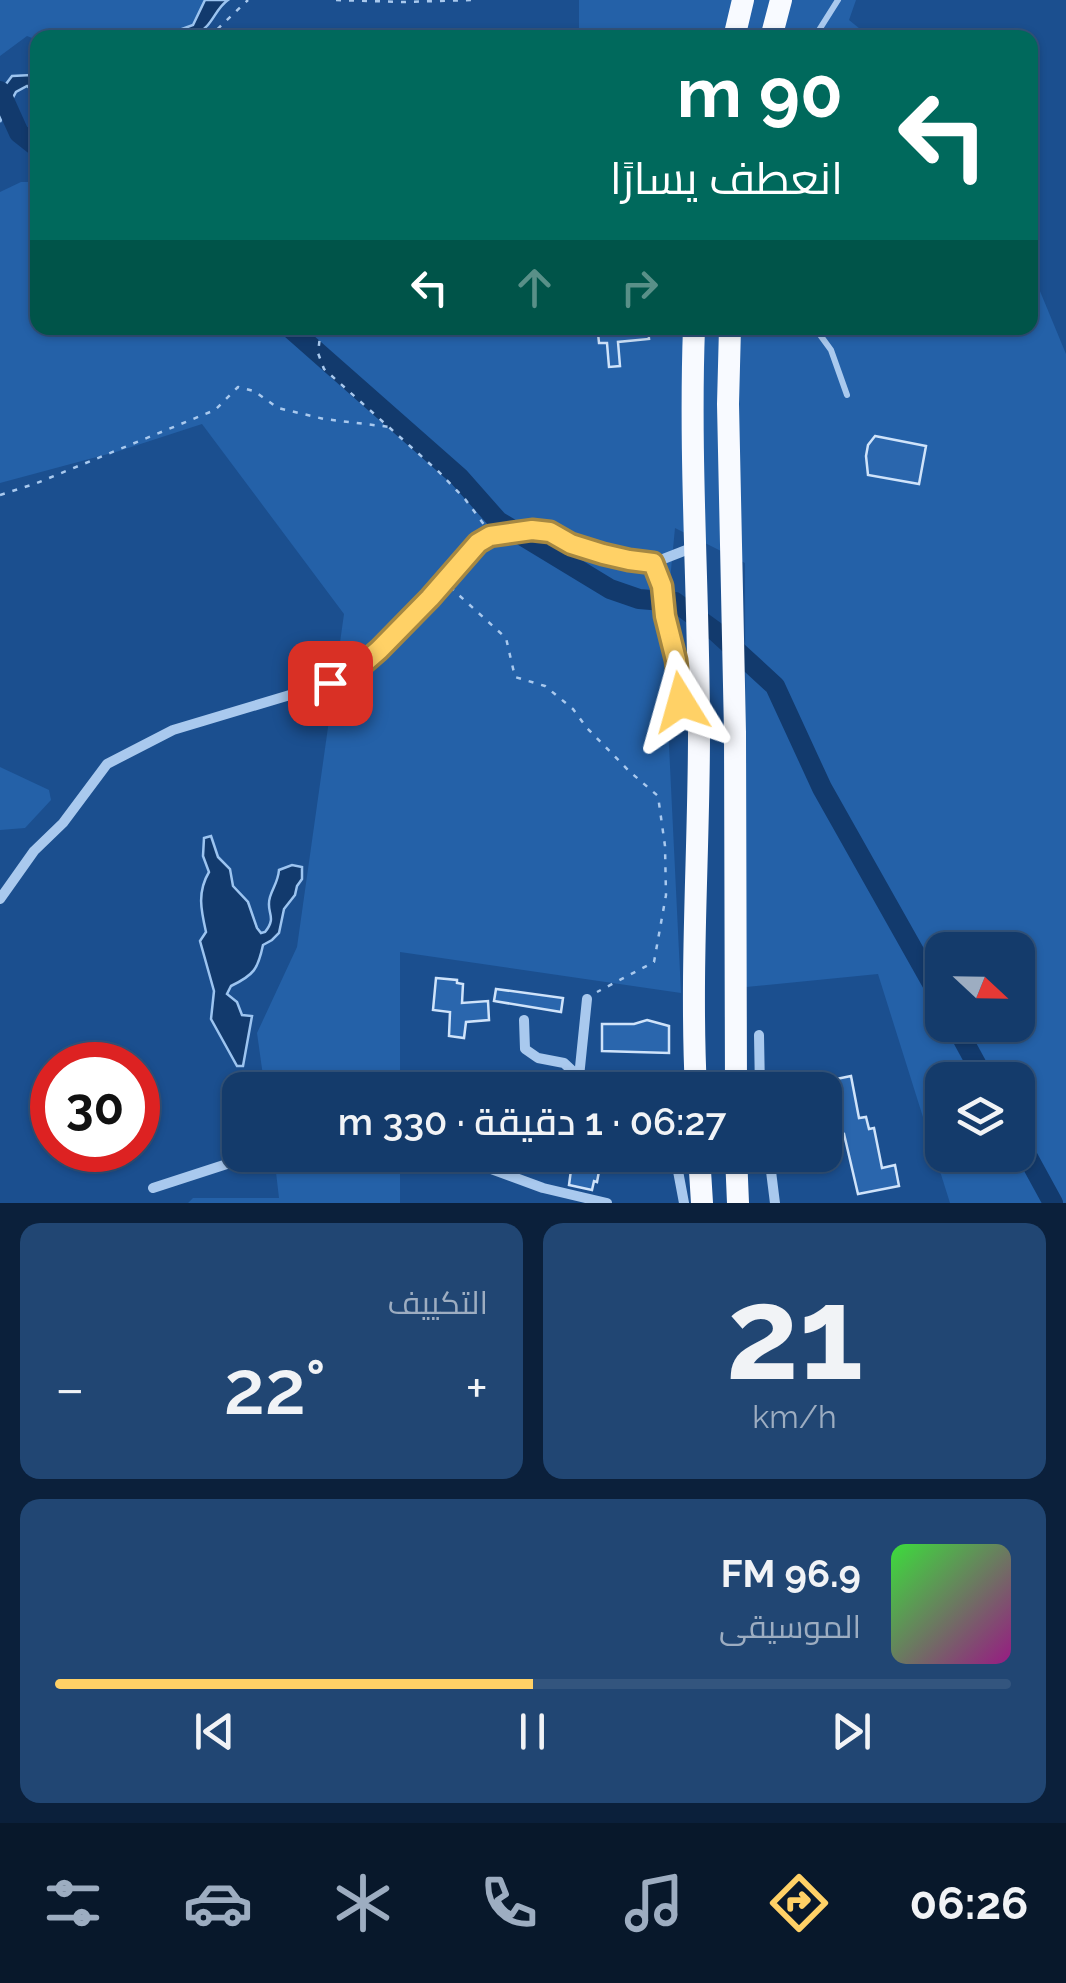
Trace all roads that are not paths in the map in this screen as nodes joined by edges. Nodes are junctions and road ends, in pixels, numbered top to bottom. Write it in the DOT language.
graph roads {
  1 [pos="743,0"];
  2 [pos="781,0"];
  3 [pos="838,0"];
  4 [pos="736,30"];
  5 [pos="773,30"];
  6 [pos="819,30"];
  7 [pos="694,335"];
  8 [pos="730,335"];
  9 [pos="821,335"];
  10 [pos="846,395"];
  11 [pos="696,546"];
  12 [pos="653,563"];
  13 [pos="699,719"];
  14 [pos="0,899"];
  15 [pos="587,999"];
  16 [pos="524,1020"];
  17 [pos="760,1035"];
  18 [pos="574,1072"];
  19 [pos="580,1072"];
  20 [pos="696,1072"];
  21 [pos="736,1072"];
  22 [pos="760,1072"];
  23 [pos="222,1166"];
  24 [pos="499,1172"];
  25 [pos="678,1172"];
  26 [pos="700,1172"];
  27 [pos="737,1172"];
  28 [pos="771,1172"];
  29 [pos="152,1188"];
  30 [pos="608,1203"];
  31 [pos="684,1203"];
  32 [pos="702,1203"];
  33 [pos="738,1203"];
  34 [pos="775,1203"];
  1 -- 4 [label="highway"];
  2 -- 5 [label="highway"];
  3 -- 6 [label="lane"];
  7 -- 11 [label="highway"];
  8 -- 21 [label="highway"];
  9 -- 10 [label="lane"];
  11 -- 12 [label="street"];
  11 -- 13 [label="highway"];
  12 -- 13 [label="street"];
  12 -- 14 [label="street"];
  13 -- 20 [label="highway"];
  15 -- 19 [label="street"];
  16 -- 18 [label="street"];
  17 -- 22 [label="street"];
  23 -- 29 [label="street"];
  24 -- 30 [label="street"];
  25 -- 31 [label="street"];
  26 -- 32 [label="highway"];
  27 -- 33 [label="highway"];
  28 -- 34 [label="street"];
}
